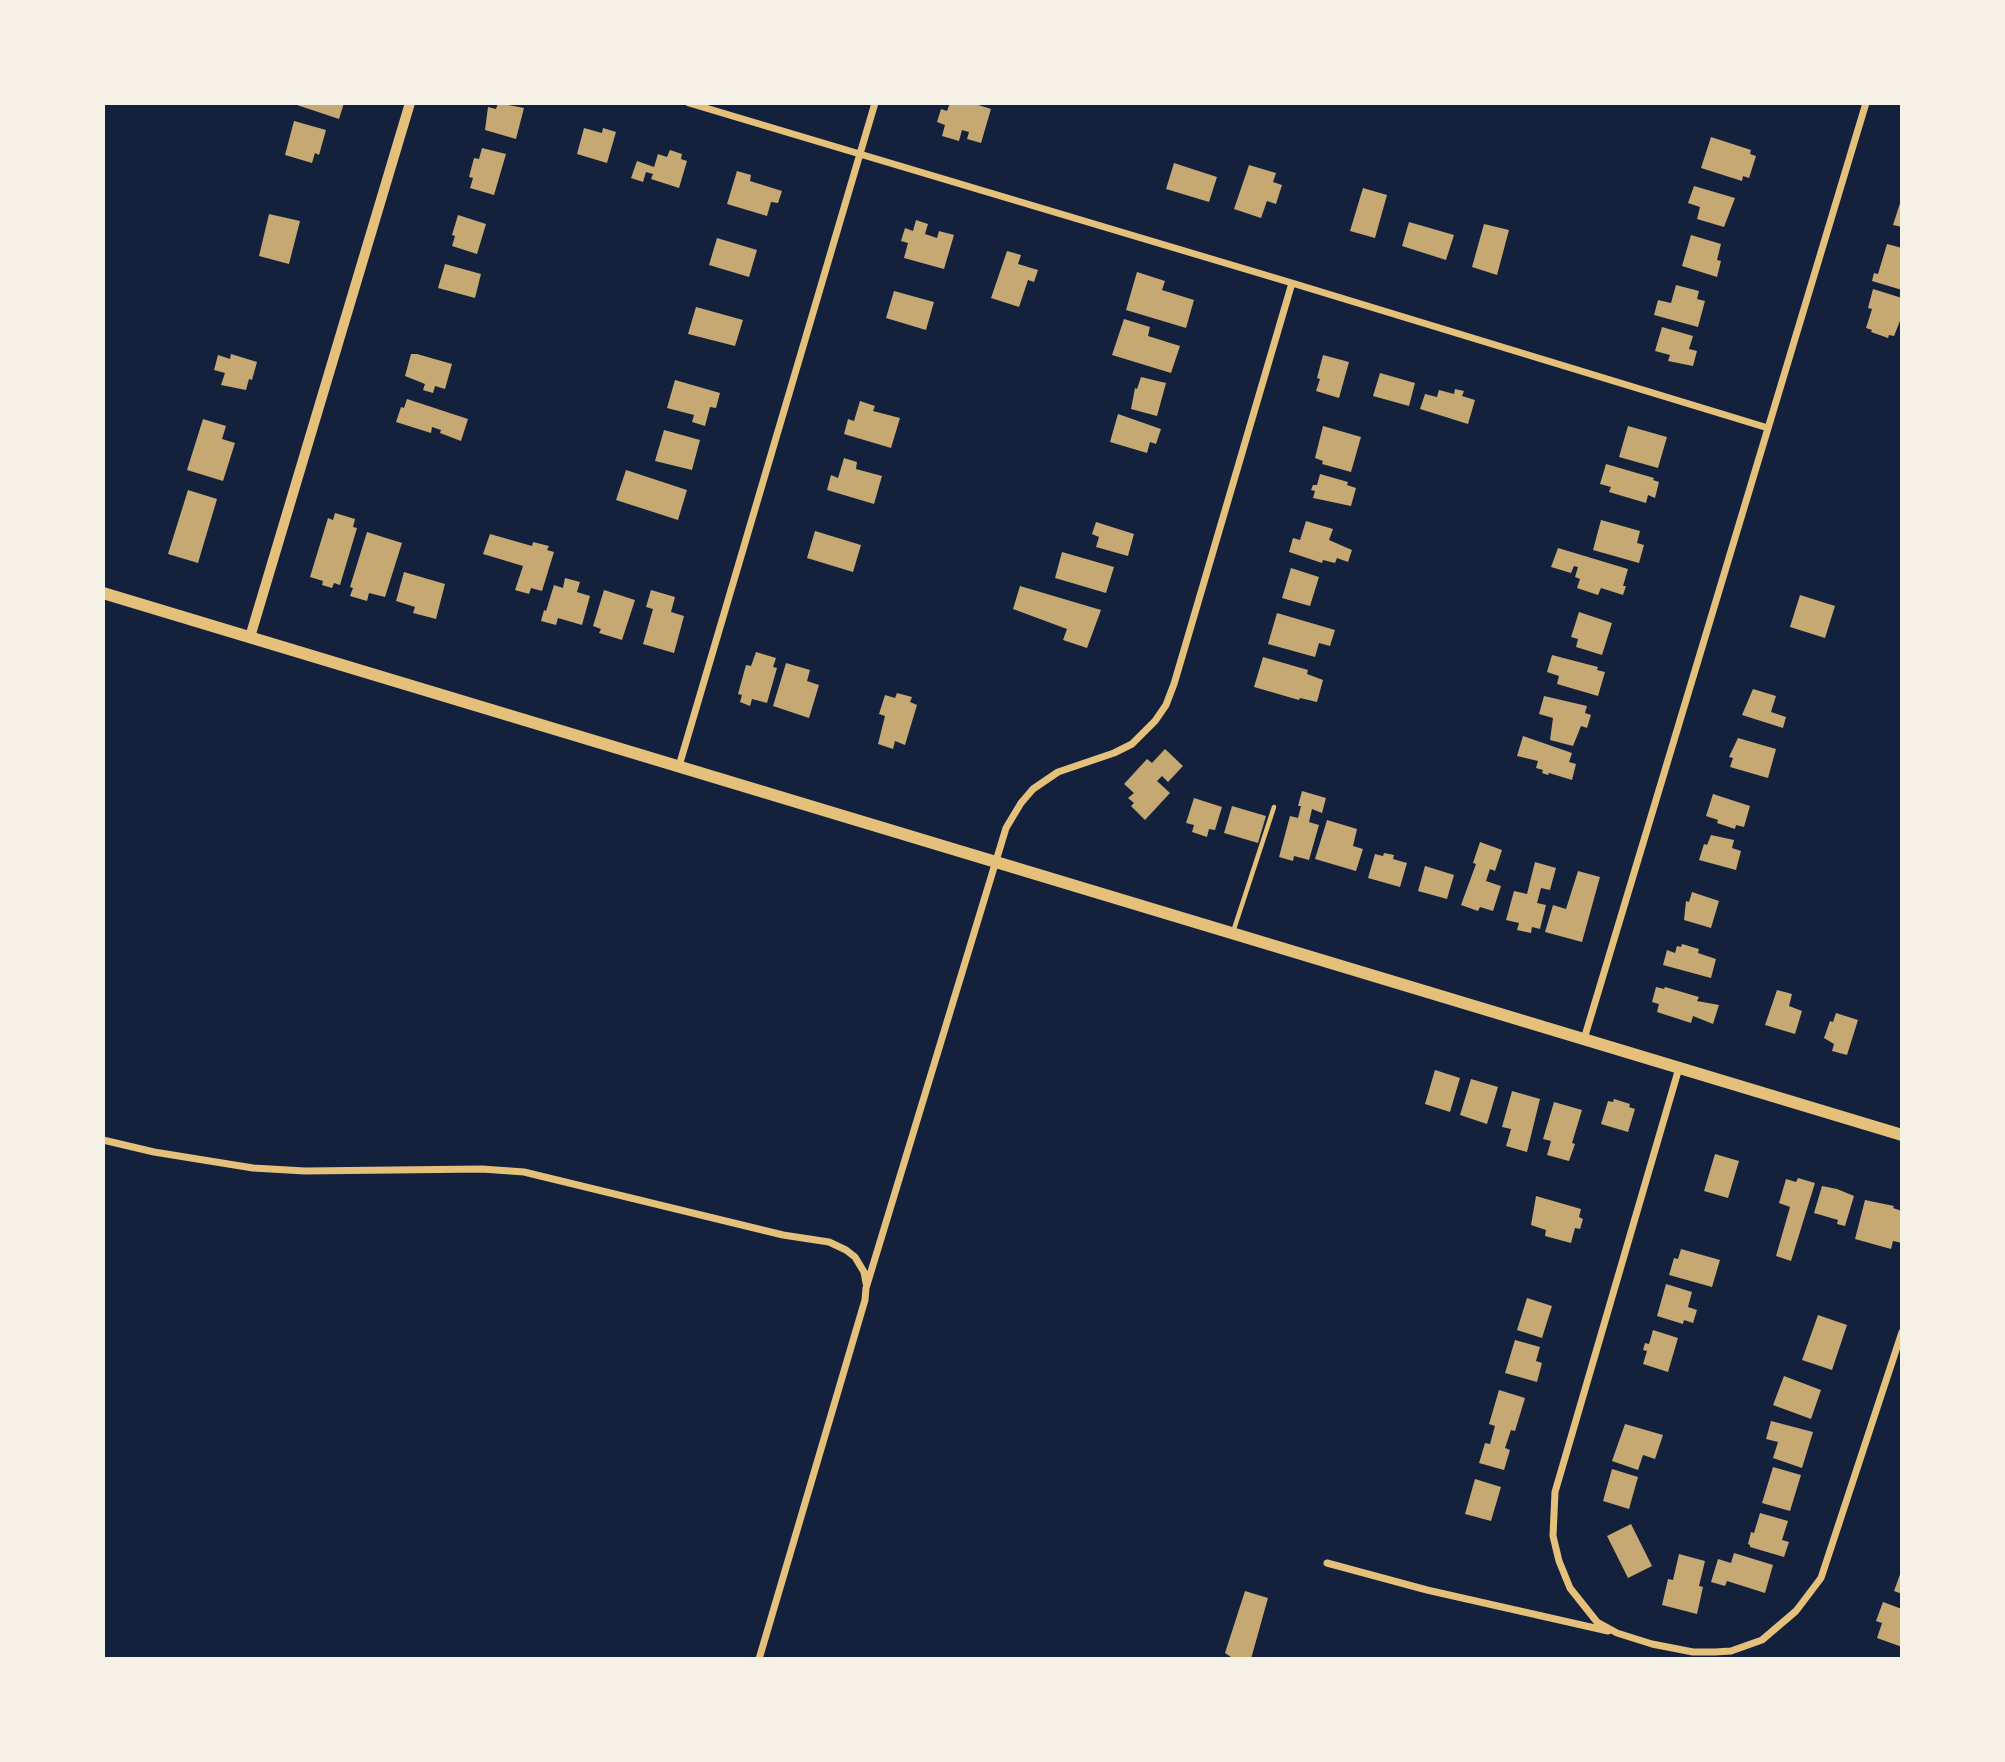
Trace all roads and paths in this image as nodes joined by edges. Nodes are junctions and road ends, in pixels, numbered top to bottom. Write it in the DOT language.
graph roads {
  1 [pos="410,103"];
  2 [pos="689,103"];
  3 [pos="875,103"];
  4 [pos="1866,103"];
  5 [pos="860,154"];
  6 [pos="1292,283"];
  7 [pos="1768,428"];
  8 [pos="103,593"];
  9 [pos="250,637"];
  10 [pos="679,766"];
  11 [pos="1274,807"];
  12 [pos="996,861"];
  13 [pos="1233,933"];
  14 [pos="1584,1039"];
  15 [pos="1679,1068"];
  16 [pos="1902,1135"];
  17 [pos="103,1140"];
  18 [pos="866,1287"];
  19 [pos="1902,1332"];
  20 [pos="1327,1563"];
  21 [pos="1617,1633"];
  22 [pos="759,1659"];
  1 -- 9 [label="street"];
  2 -- 5 [label="street"];
  3 -- 5 [label="street"];
  4 -- 7 [label="street"];
  5 -- 6 [label="street"];
  5 -- 10 [label="street"];
  6 -- 7 [label="street"];
  6 -- 12 [label="street"];
  7 -- 14 [label="street"];
  8 -- 9 [label="main road"];
  9 -- 10 [label="main road"];
  10 -- 12 [label="main road"];
  11 -- 13 [label="lane"];
  12 -- 13 [label="main road"];
  12 -- 18 [label="street"];
  13 -- 14 [label="main road"];
  14 -- 15 [label="main road"];
  15 -- 16 [label="main road"];
  15 -- 21 [label="street"];
  17 -- 18 [label="street"];
  18 -- 22 [label="street"];
  19 -- 21 [label="street"];
  20 -- 21 [label="street"];
}
